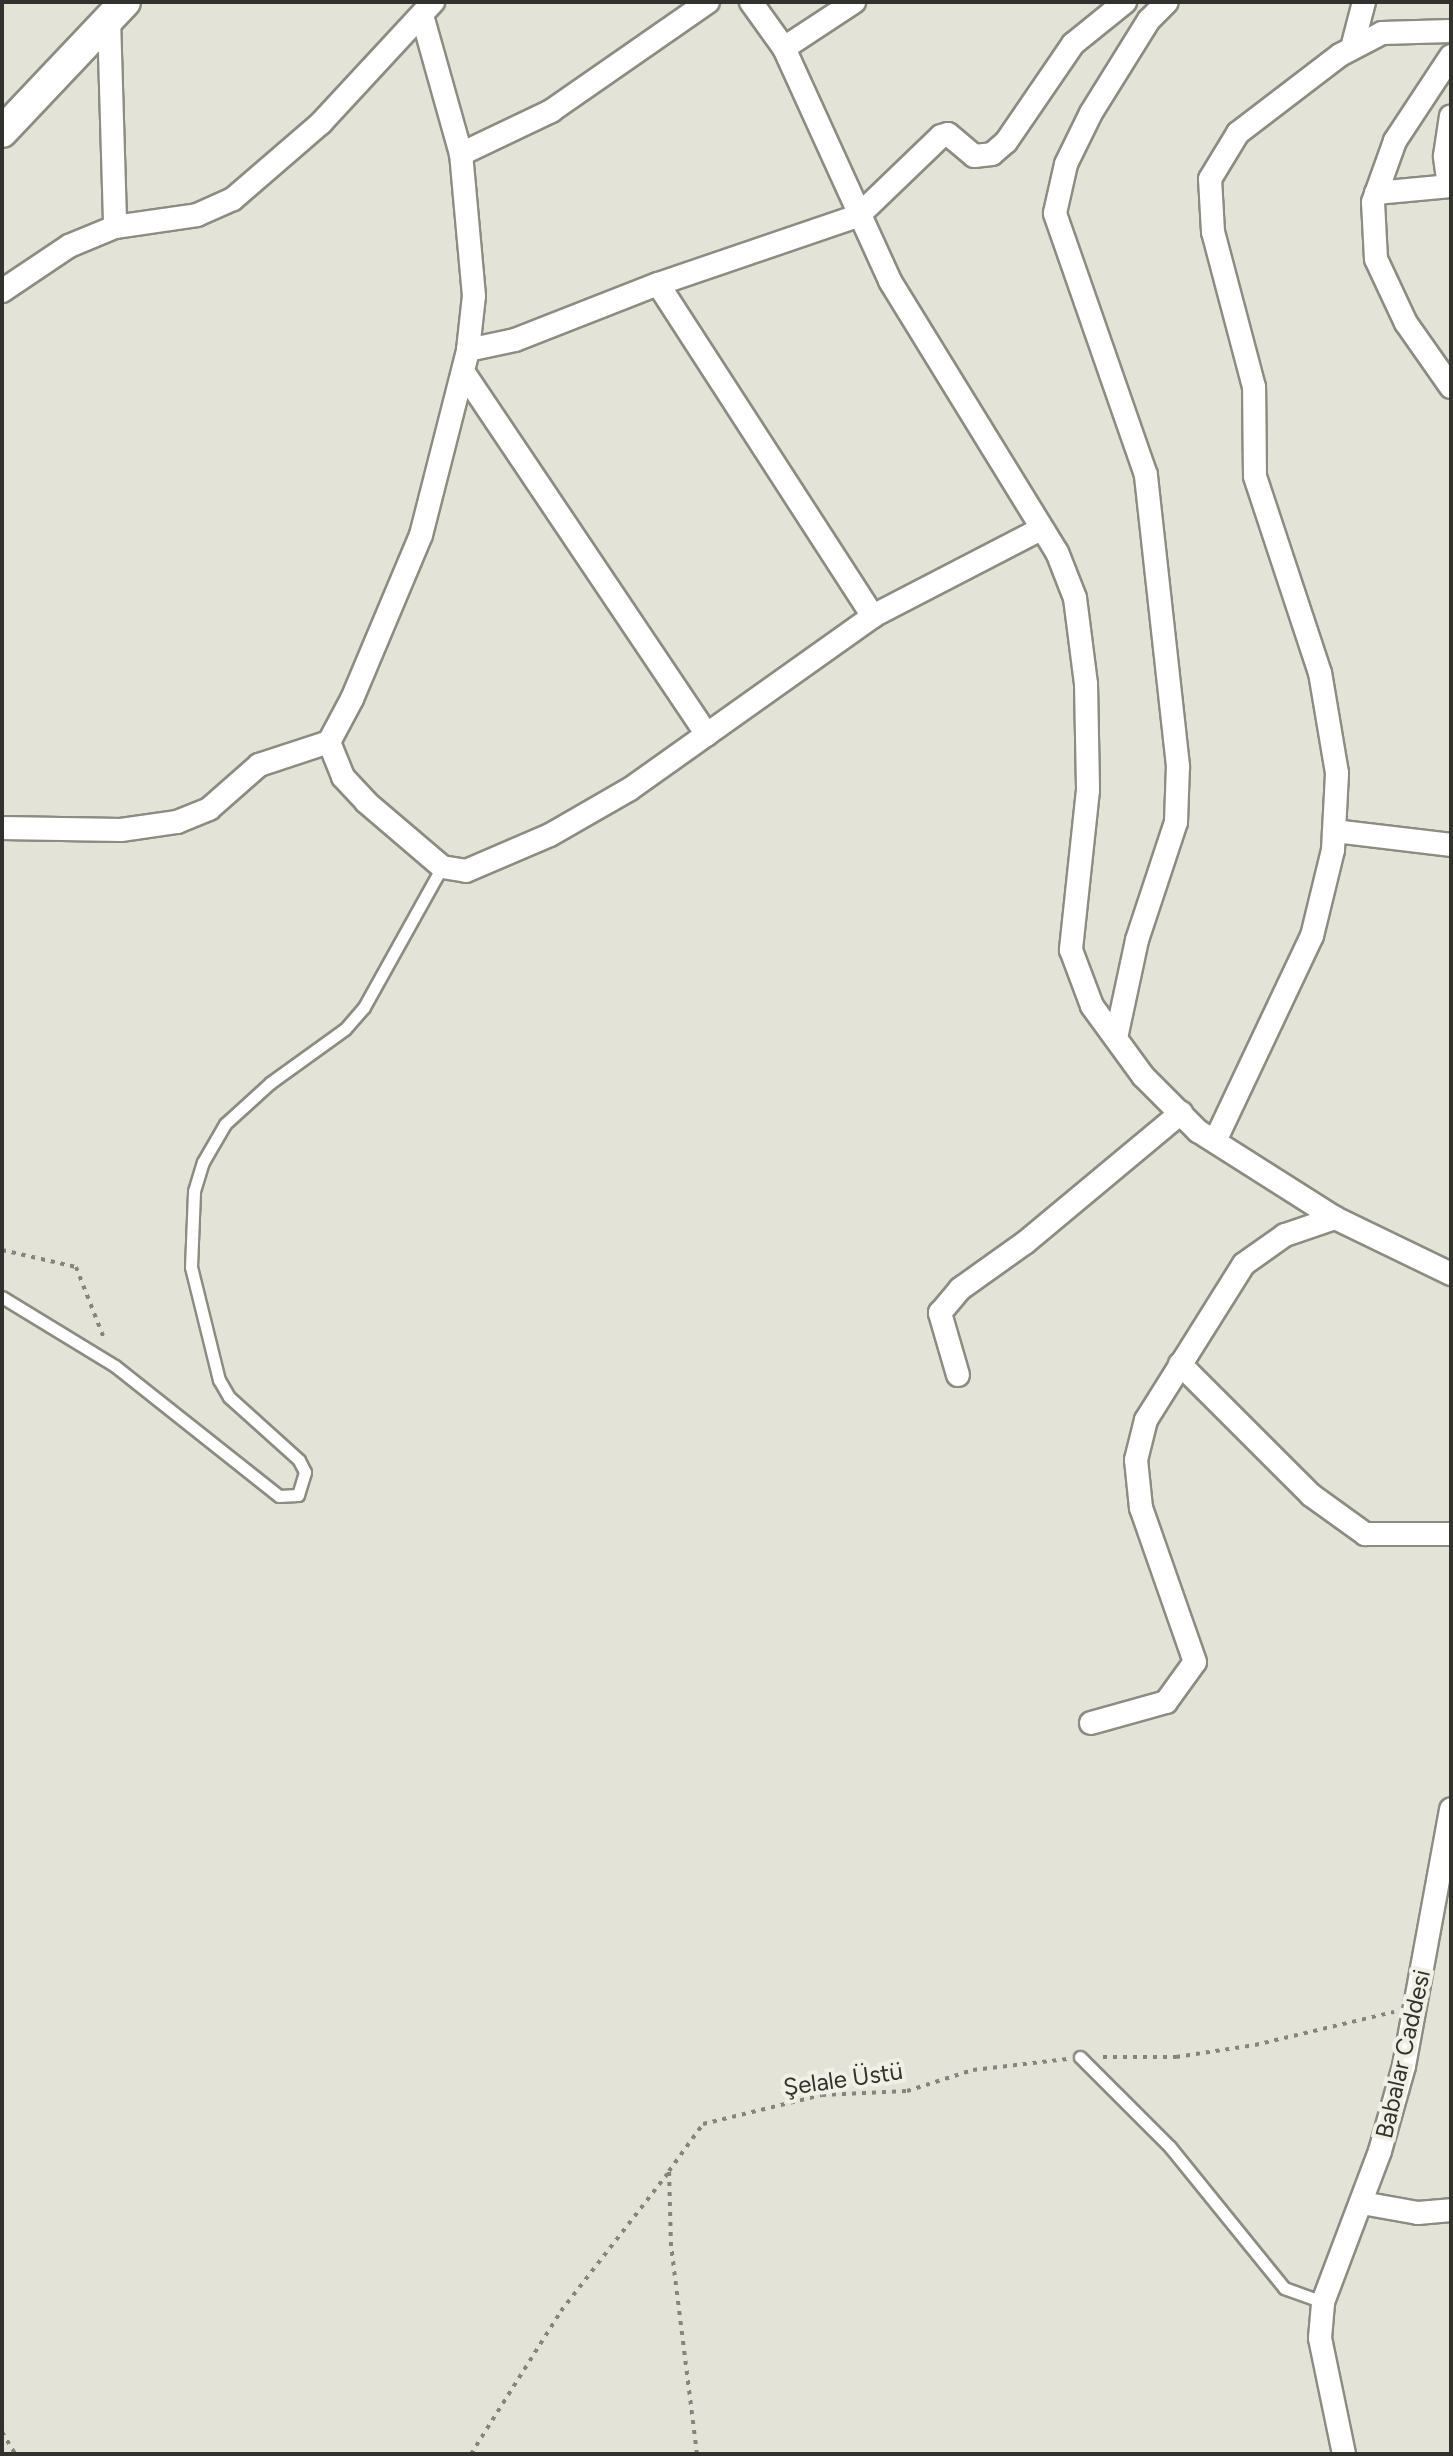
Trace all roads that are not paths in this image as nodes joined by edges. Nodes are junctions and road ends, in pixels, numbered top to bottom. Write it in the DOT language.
graph roads {
  1 [pos="708,2"];
  2 [pos="751,2"];
  3 [pos="854,2"];
  4 [pos="1125,2"];
  5 [pos="1167,2"];
  6 [pos="428,8"];
  7 [pos="1362,8"];
  8 [pos="117,10"];
  9 [pos="1451,31"];
  10 [pos="1382,33"];
  11 [pos="784,48"];
  12 [pos="1352,48"];
  13 [pos="1451,56"];
  14 [pos="1451,116"];
  15 [pos="2,132"];
  16 [pos="461,154"];
  17 [pos="1450,186"];
  18 [pos="1376,193"];
  19 [pos="858,216"];
  20 [pos="115,227"];
  21 [pos="658,284"];
  22 [pos="2,291"];
  23 [pos="468,350"];
  24 [pos="466,376"];
  25 [pos="1451,387"];
  26 [pos="1041,529"];
  27 [pos="873,616"];
  28 [pos="707,734"];
  29 [pos="329,742"];
  30 [pos="2,828"];
  31 [pos="1334,831"];
  32 [pos="1451,845"];
  33 [pos="442,867"];
  34 [pos="1116,1038"];
  35 [pos="1181,1113"];
  36 [pos="1215,1141"];
  37 [pos="1335,1218"];
  38 [pos="1451,1274"];
  39 [pos="2,1297"];
  40 [pos="1180,1364"];
  41 [pos="958,1375"];
  42 [pos="1451,1534"];
  43 [pos="1091,1723"];
  44 [pos="1451,1809"];
  45 [pos="1080,2057"];
  46 [pos="1362,2203"];
  47 [pos="1451,2210"];
  48 [pos="1323,2302"];
  49 [pos="1344,2454"];
  1 -- 16 [label="street"];
  2 -- 11 [label="street"];
  3 -- 11 [label="street"];
  4 -- 19 [label="street"];
  5 -- 34 [label="street"];
  6 -- 16 [label="street"];
  6 -- 20 [label="street"];
  7 -- 10 [label="street"];
  7 -- 12 [label="street"];
  8 -- 15 [label="main road"];
  8 -- 20 [label="street"];
  9 -- 10 [label="street"];
  10 -- 12 [label="street"];
  11 -- 19 [label="street"];
  12 -- 31 [label="street"];
  13 -- 18 [label="street"];
  14 -- 17 [label="street"];
  16 -- 23 [label="street"];
  17 -- 18 [label="street"];
  18 -- 25 [label="street"];
  19 -- 21 [label="street"];
  19 -- 26 [label="street"];
  20 -- 22 [label="street"];
  21 -- 23 [label="street"];
  21 -- 27 [label="street"];
  23 -- 24 [label="street"];
  24 -- 28 [label="street"];
  24 -- 29 [label="street"];
  26 -- 27 [label="street"];
  26 -- 34 [label="street"];
  27 -- 28 [label="street"];
  28 -- 33 [label="street"];
  29 -- 30 [label="street"];
  29 -- 33 [label="street"];
  31 -- 32 [label="street"];
  31 -- 36 [label="street"];
  33 -- 39 [label="lane"];
  34 -- 35 [label="street"];
  35 -- 36 [label="street"];
  35 -- 41 [label="street"];
  36 -- 37 [label="street"];
  37 -- 38 [label="street"];
  37 -- 40 [label="street"];
  40 -- 42 [label="street"];
  40 -- 43 [label="street"];
  44 -- 46 [label="street, Babalar Caddesi"];
  45 -- 48 [label="lane"];
  46 -- 47 [label="street"];
  46 -- 48 [label="street, Babalar Caddesi"];
  48 -- 49 [label="street, Babalar Caddesi"];
}
